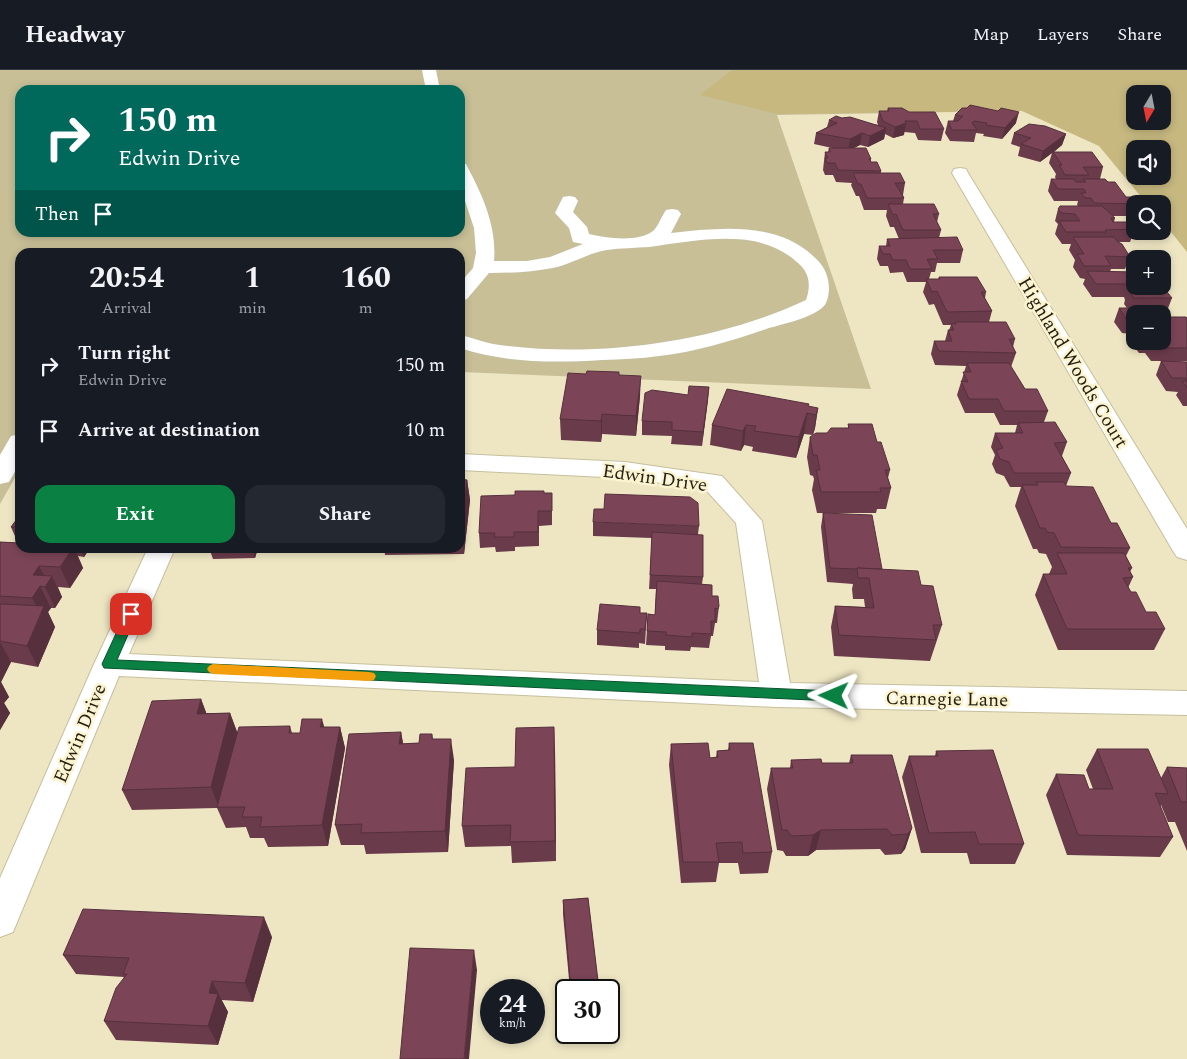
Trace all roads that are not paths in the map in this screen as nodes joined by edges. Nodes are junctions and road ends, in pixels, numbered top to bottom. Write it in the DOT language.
graph roads {
  1 [pos="429,70"];
  2 [pos="432,85"];
  3 [pos="960,173"];
  4 [pos="465,178"];
  5 [pos="569,200"];
  6 [pos="672,214"];
  7 [pos="651,241"];
  8 [pos="610,244"];
  9 [pos="484,267"];
  10 [pos="465,289"];
  11 [pos="465,343"];
  12 [pos="15,450"];
  13 [pos="465,462"];
  14 [pos="0,476"];
  15 [pos="1187,551"];
  16 [pos="159,553"];
  17 [pos="109,664"];
  18 [pos="776,695"];
  19 [pos="1187,703"];
  20 [pos="0,920"];
  1 -- 2 [label="street"];
  3 -- 15 [label="street, Highland Woods Court"];
  4 -- 9 [label="street"];
  5 -- 8 [label="street"];
  6 -- 7 [label="street"];
  7 -- 8 [label="street"];
  7 -- 11 [label="street"];
  8 -- 9 [label="street"];
  9 -- 10 [label="street"];
  12 -- 14 [label="street"];
  13 -- 18 [label="street, Edwin Drive"];
  16 -- 17 [label="street, Edwin Drive"];
  17 -- 18 [label="street, Carnegie Lane"];
  17 -- 20 [label="street, Edwin Drive"];
  18 -- 19 [label="street, Carnegie Lane"];
}
